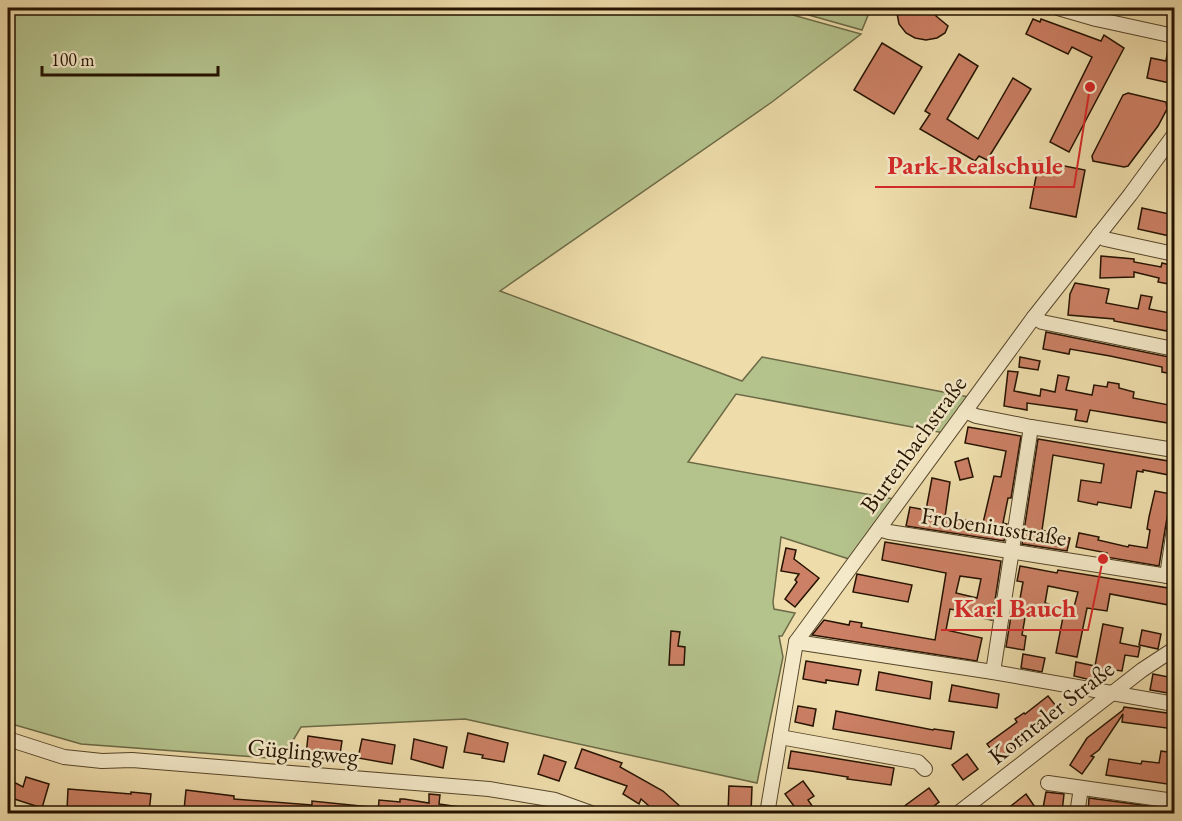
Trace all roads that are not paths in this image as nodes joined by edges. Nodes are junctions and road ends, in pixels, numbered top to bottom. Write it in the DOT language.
graph roads {
  1 [pos="1058,8"];
  2 [pos="1174,36"];
  3 [pos="1174,135"];
  4 [pos="1099,234"];
  5 [pos="1174,254"];
  6 [pos="1034,317"];
  7 [pos="1174,349"];
  8 [pos="965,411"];
  9 [pos="1031,427"];
  10 [pos="1174,450"];
  11 [pos="879,529"];
  12 [pos="1174,529"];
  13 [pos="1012,552"];
  14 [pos="1171,577"];
  15 [pos="796,642"];
  16 [pos="1174,649"];
  17 [pos="993,672"];
  18 [pos="1112,694"];
  19 [pos="1174,704"];
  20 [pos="780,737"];
  21 [pos="8,739"];
  22 [pos="925,769"];
  23 [pos="1048,783"];
  24 [pos="1081,788"];
  25 [pos="1171,805"];
  26 [pos="553,807"];
  27 [pos="594,813"];
  28 [pos="767,813"];
  29 [pos="957,813"];
  30 [pos="1077,813"];
  1 -- 2 [label="street"];
  3 -- 4 [label="street, Burtenbachstraße"];
  4 -- 5 [label="street"];
  4 -- 6 [label="street, Burtenbachstraße"];
  6 -- 7 [label="street"];
  6 -- 8 [label="street, Burtenbachstraße"];
  8 -- 9 [label="street"];
  8 -- 11 [label="street, Burtenbachstraße"];
  9 -- 10 [label="street"];
  9 -- 13 [label="street"];
  11 -- 13 [label="street, Frobeniusstraße"];
  11 -- 15 [label="street, Burtenbachstraße"];
  12 -- 14 [label="street"];
  13 -- 14 [label="street, Frobeniusstraße"];
  13 -- 17 [label="street"];
  15 -- 17 [label="street"];
  15 -- 20 [label="street, Burtenbachstraße"];
  16 -- 18 [label="street, Korntaler Straße"];
  17 -- 18 [label="street"];
  18 -- 19 [label="street"];
  18 -- 29 [label="street, Korntaler Straße"];
  20 -- 22 [label="street"];
  20 -- 28 [label="street, Burtenbachstraße"];
  21 -- 26 [label="street, Güglingweg"];
  23 -- 24 [label="street"];
  24 -- 25 [label="street"];
  24 -- 30 [label="street"];
  26 -- 27 [label="street, Güglingweg"];
}
